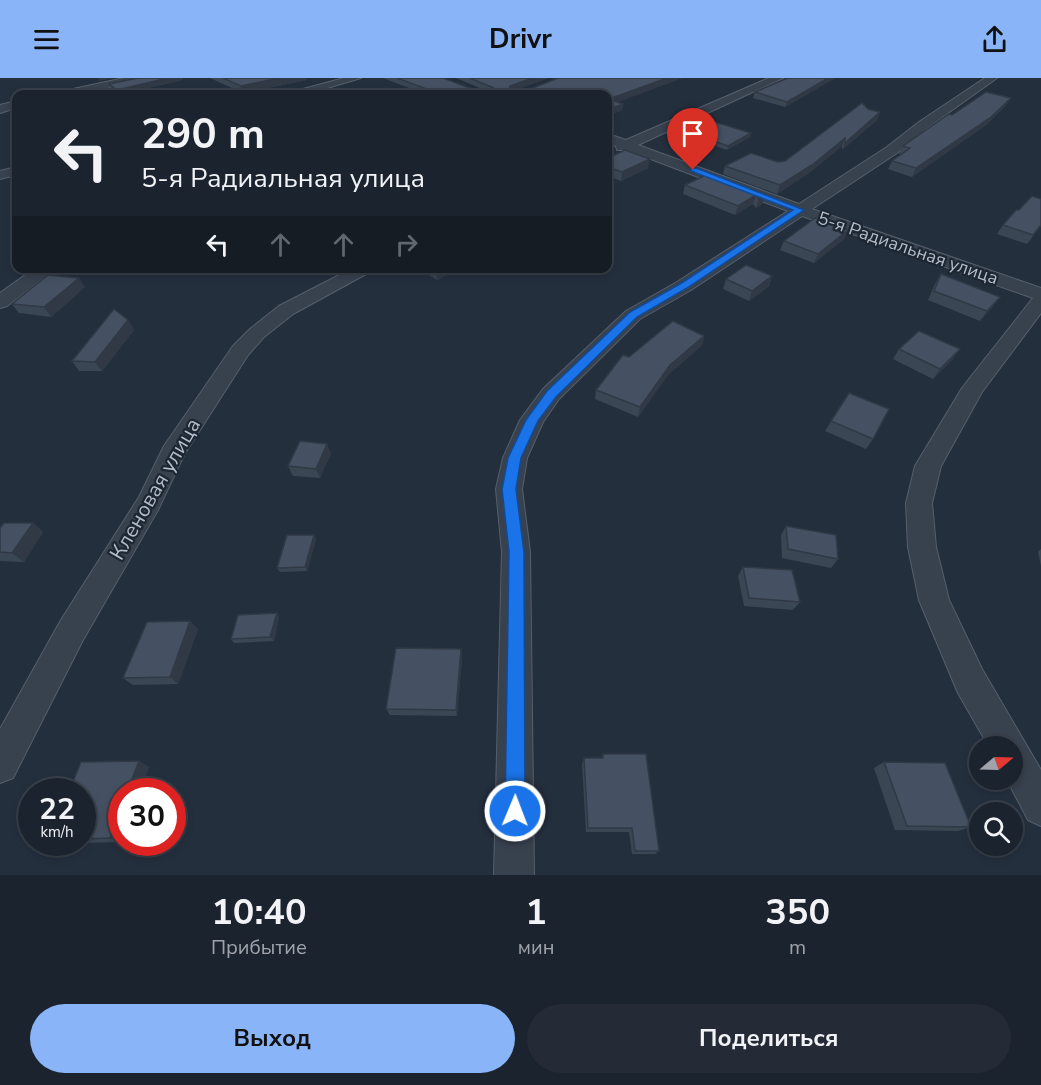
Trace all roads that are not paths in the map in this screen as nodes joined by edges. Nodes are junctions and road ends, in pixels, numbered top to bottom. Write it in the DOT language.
graph roads {
  1 [pos="140,78"];
  2 [pos="356,78"];
  3 [pos="778,78"];
  4 [pos="992,78"];
  5 [pos="83,90"];
  6 [pos="311,90"];
  7 [pos="612,139"];
  8 [pos="629,145"];
  9 [pos="612,151"];
  10 [pos="800,210"];
  11 [pos="40,273"];
  12 [pos="358,273"];
  13 [pos="1041,294"];
  14 [pos="1041,300"];
  15 [pos="0,302"];
  16 [pos="1002,736"];
  17 [pos="0,765"];
  18 [pos="1023,773"];
  19 [pos="1041,807"];
  20 [pos="514,875"];
  1 -- 5 [label="street"];
  2 -- 6 [label="street"];
  3 -- 8 [label="street"];
  4 -- 10 [label="street"];
  7 -- 8 [label="street, 5-я Радиальная улица"];
  8 -- 9 [label="street"];
  8 -- 10 [label="street, 5-я Радиальная улица"];
  10 -- 13 [label="street, 5-я Радиальная улица"];
  10 -- 20 [label="street"];
  11 -- 15 [label="street"];
  12 -- 17 [label="street, Кленовая улица"];
  14 -- 16 [label="street"];
  18 -- 19 [label="street"];
}
